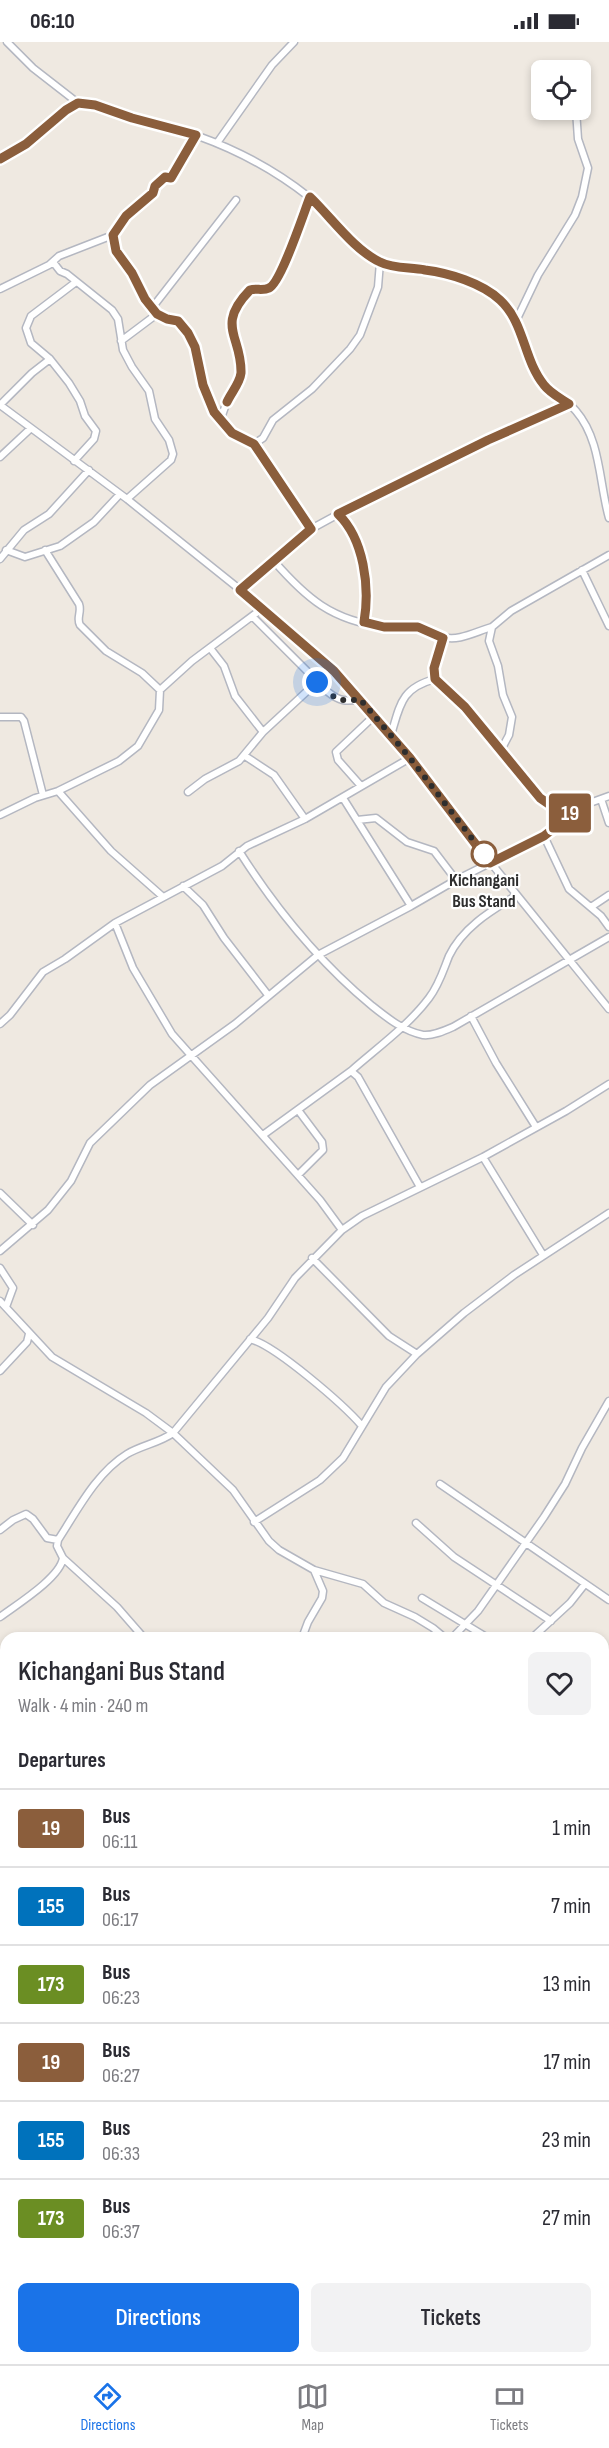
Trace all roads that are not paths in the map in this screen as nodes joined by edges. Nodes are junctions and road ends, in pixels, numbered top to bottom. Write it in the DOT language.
graph roads {
  1 [pos="7,42"];
  2 [pos="294,42"];
  3 [pos="78,103"];
  4 [pos="577,120"];
  5 [pos="196,135"];
  6 [pos="217,143"];
  7 [pos="0,159"];
  8 [pos="310,197"];
  9 [pos="236,200"];
  10 [pos="113,235"];
  11 [pos="53,262"];
  12 [pos="380,262"];
  13 [pos="76,282"];
  14 [pos="0,289"];
  15 [pos="152,308"];
  16 [pos="157,314"];
  17 [pos="516,321"];
  18 [pos="121,341"];
  19 [pos="50,359"];
  20 [pos="569,404"];
  21 [pos="0,405"];
  22 [pos="220,421"];
  23 [pos="30,429"];
  24 [pos="254,444"];
  25 [pos="0,457"];
  26 [pos="74,461"];
  27 [pos="88,470"];
  28 [pos="120,494"];
  29 [pos="127,499"];
  30 [pos="607,505"];
  31 [pos="338,514"];
  32 [pos="609,518"];
  33 [pos="311,529"];
  34 [pos="6,550"];
  35 [pos="45,550"];
  36 [pos="609,555"];
  37 [pos="0,559"];
  38 [pos="273,560"];
  39 [pos="582,570"];
  40 [pos="240,590"];
  41 [pos="263,608"];
  42 [pos="253,617"];
  43 [pos="364,622"];
  44 [pos="609,626"];
  45 [pos="492,627"];
  46 [pos="443,638"];
  47 [pos="210,648"];
  48 [pos="435,679"];
  49 [pos="317,682"];
  50 [pos="160,690"];
  51 [pos="360,699"];
  52 [pos="374,716"];
  53 [pos="0,717"];
  54 [pos="263,732"];
  55 [pos="390,735"];
  56 [pos="501,750"];
  57 [pos="245,756"];
  58 [pos="410,758"];
  59 [pos="361,786"];
  60 [pos="58,791"];
  61 [pos="188,792"];
  62 [pos="43,795"];
  63 [pos="609,796"];
  64 [pos="343,798"];
  65 [pos="601,799"];
  66 [pos="572,814"];
  67 [pos="0,815"];
  68 [pos="305,819"];
  69 [pos="357,820"];
  70 [pos="609,823"];
  71 [pos="544,836"];
  72 [pos="239,851"];
  73 [pos="490,863"];
  74 [pos="456,880"];
  75 [pos="183,886"];
  76 [pos="517,895"];
  77 [pos="609,895"];
  78 [pos="162,896"];
  79 [pos="411,906"];
  80 [pos="591,907"];
  81 [pos="115,923"];
  82 [pos="609,927"];
  83 [pos="609,937"];
  84 [pos="318,955"];
  85 [pos="571,960"];
  86 [pos="268,995"];
  87 [pos="609,1009"];
  88 [pos="471,1017"];
  89 [pos="0,1023"];
  90 [pos="401,1026"];
  91 [pos="190,1054"];
  92 [pos="351,1071"];
  93 [pos="609,1084"];
  94 [pos="298,1110"];
  95 [pos="536,1127"];
  96 [pos="263,1135"];
  97 [pos="483,1157"];
  98 [pos="298,1175"];
  99 [pos="420,1186"];
  100 [pos="0,1193"];
  101 [pos="609,1213"];
  102 [pos="33,1225"];
  103 [pos="342,1230"];
  104 [pos="0,1251"];
  105 [pos="543,1255"];
  106 [pos="312,1258"];
  107 [pos="0,1269"];
  108 [pos="0,1300"];
  109 [pos="6,1307"];
  110 [pos="259,1329"];
  111 [pos="29,1334"];
  112 [pos="250,1339"];
  113 [pos="262,1342"];
  114 [pos="417,1354"];
  115 [pos="0,1371"];
  116 [pos="609,1401"];
  117 [pos="607,1414"];
  118 [pos="362,1426"];
  119 [pos="173,1433"];
  120 [pos="441,1484"];
  121 [pos="254,1522"];
  122 [pos="416,1523"];
  123 [pos="0,1530"];
  124 [pos="58,1540"];
  125 [pos="526,1543"];
  126 [pos="63,1558"];
  127 [pos="314,1570"];
  128 [pos="585,1584"];
  129 [pos="497,1586"];
  130 [pos="422,1598"];
  131 [pos="609,1599"];
  132 [pos="0,1617"];
  133 [pos="551,1622"];
  134 [pos="465,1624"];
  135 [pos="139,1632"];
  136 [pos="304,1632"];
  137 [pos="438,1632"];
  138 [pos="458,1632"];
  139 [pos="478,1632"];
  140 [pos="539,1632"];
  1 -- 3 [label="street"];
  2 -- 6 [label="street"];
  3 -- 5 [label="street"];
  3 -- 7 [label="street"];
  4 -- 17 [label="street"];
  5 -- 6 [label="street"];
  5 -- 10 [label="street"];
  6 -- 8 [label="street"];
  8 -- 12 [label="street"];
  8 -- 22 [label="street"];
  9 -- 15 [label="street"];
  10 -- 11 [label="street"];
  10 -- 15 [label="street"];
  11 -- 13 [label="street"];
  11 -- 14 [label="street"];
  12 -- 17 [label="street"];
  12 -- 24 [label="street"];
  13 -- 18 [label="street"];
  13 -- 19 [label="street"];
  15 -- 16 [label="street"];
  16 -- 18 [label="street"];
  16 -- 22 [label="street"];
  17 -- 20 [label="street"];
  18 -- 29 [label="street"];
  19 -- 21 [label="street"];
  19 -- 26 [label="street"];
  20 -- 30 [label="street"];
  20 -- 31 [label="street"];
  21 -- 23 [label="street"];
  22 -- 24 [label="street"];
  23 -- 25 [label="street"];
  23 -- 26 [label="street"];
  24 -- 33 [label="street"];
  26 -- 27 [label="street"];
  27 -- 28 [label="street"];
  27 -- 34 [label="street"];
  28 -- 29 [label="street"];
  28 -- 35 [label="street"];
  29 -- 40 [label="street"];
  30 -- 32 [label="street"];
  31 -- 33 [label="street"];
  31 -- 43 [label="street"];
  33 -- 38 [label="street"];
  34 -- 35 [label="street"];
  34 -- 37 [label="street"];
  35 -- 50 [label="street"];
  36 -- 39 [label="street"];
  38 -- 40 [label="street"];
  38 -- 43 [label="street"];
  39 -- 44 [label="street"];
  39 -- 45 [label="street"];
  40 -- 41 [label="street"];
  41 -- 42 [label="street"];
  41 -- 51 [label="street"];
  42 -- 47 [label="street"];
  42 -- 49 [label="street"];
  43 -- 46 [label="street"];
  45 -- 46 [label="street"];
  45 -- 56 [label="street"];
  46 -- 48 [label="street"];
  47 -- 50 [label="street"];
  47 -- 54 [label="street"];
  48 -- 55 [label="street"];
  48 -- 56 [label="street"];
  49 -- 51 [label="street"];
  49 -- 54 [label="street"];
  50 -- 60 [label="street"];
  51 -- 52 [label="street"];
  52 -- 55 [label="street"];
  52 -- 59 [label="street"];
  53 -- 62 [label="street"];
  54 -- 57 [label="street"];
  55 -- 58 [label="street"];
  56 -- 66 [label="street"];
  57 -- 61 [label="street"];
  57 -- 68 [label="street"];
  58 -- 59 [label="street"];
  58 -- 73 [label="street"];
  59 -- 64 [label="street"];
  60 -- 62 [label="street"];
  60 -- 78 [label="street"];
  62 -- 67 [label="street"];
  63 -- 65 [label="street"];
  64 -- 68 [label="street"];
  64 -- 69 [label="street"];
  65 -- 66 [label="street"];
  65 -- 70 [label="street"];
  66 -- 71 [label="street"];
  68 -- 72 [label="street"];
  69 -- 74 [label="street"];
  69 -- 79 [label="street"];
  71 -- 73 [label="street"];
  71 -- 80 [label="street"];
  72 -- 75 [label="street"];
  72 -- 84 [label="street"];
  73 -- 74 [label="street"];
  73 -- 76 [label="street"];
  74 -- 79 [label="street"];
  75 -- 78 [label="street"];
  75 -- 86 [label="street"];
  76 -- 85 [label="street"];
  76 -- 90 [label="street"];
  77 -- 80 [label="street"];
  78 -- 81 [label="street"];
  79 -- 84 [label="street"];
  80 -- 82 [label="street"];
  81 -- 89 [label="street"];
  81 -- 91 [label="street"];
  83 -- 85 [label="street"];
  84 -- 86 [label="street"];
  84 -- 90 [label="street"];
  85 -- 87 [label="street"];
  85 -- 88 [label="street"];
  86 -- 91 [label="street"];
  88 -- 90 [label="street"];
  88 -- 95 [label="street"];
  90 -- 92 [label="street"];
  91 -- 96 [label="street"];
  91 -- 102 [label="street"];
  92 -- 94 [label="street"];
  92 -- 99 [label="street"];
  93 -- 95 [label="street"];
  94 -- 96 [label="street"];
  94 -- 98 [label="street"];
  95 -- 97 [label="street"];
  96 -- 98 [label="street"];
  97 -- 99 [label="street"];
  97 -- 105 [label="street"];
  98 -- 103 [label="street"];
  99 -- 103 [label="street"];
  100 -- 102 [label="street"];
  101 -- 105 [label="street"];
  102 -- 104 [label="street"];
  103 -- 106 [label="street"];
  105 -- 114 [label="street"];
  106 -- 110 [label="street"];
  106 -- 114 [label="street"];
  107 -- 109 [label="street"];
  108 -- 109 [label="street"];
  109 -- 111 [label="street"];
  110 -- 112 [label="street"];
  110 -- 113 [label="street"];
  111 -- 115 [label="street"];
  111 -- 119 [label="street"];
  112 -- 113 [label="street"];
  112 -- 119 [label="street"];
  113 -- 118 [label="street"];
  114 -- 118 [label="street"];
  116 -- 117 [label="street"];
  117 -- 125 [label="street"];
  118 -- 121 [label="street"];
  119 -- 121 [label="street"];
  119 -- 124 [label="street"];
  120 -- 125 [label="street"];
  121 -- 127 [label="street"];
  122 -- 129 [label="street"];
  123 -- 124 [label="street"];
  124 -- 126 [label="street"];
  125 -- 128 [label="street"];
  125 -- 129 [label="street"];
  126 -- 132 [label="street"];
  126 -- 135 [label="street"];
  127 -- 136 [label="street"];
  127 -- 137 [label="street"];
  128 -- 131 [label="street"];
  128 -- 133 [label="street"];
  129 -- 133 [label="street"];
  129 -- 134 [label="street"];
  130 -- 134 [label="street"];
  133 -- 140 [label="street"];
  134 -- 138 [label="street"];
  134 -- 139 [label="street"];
}
